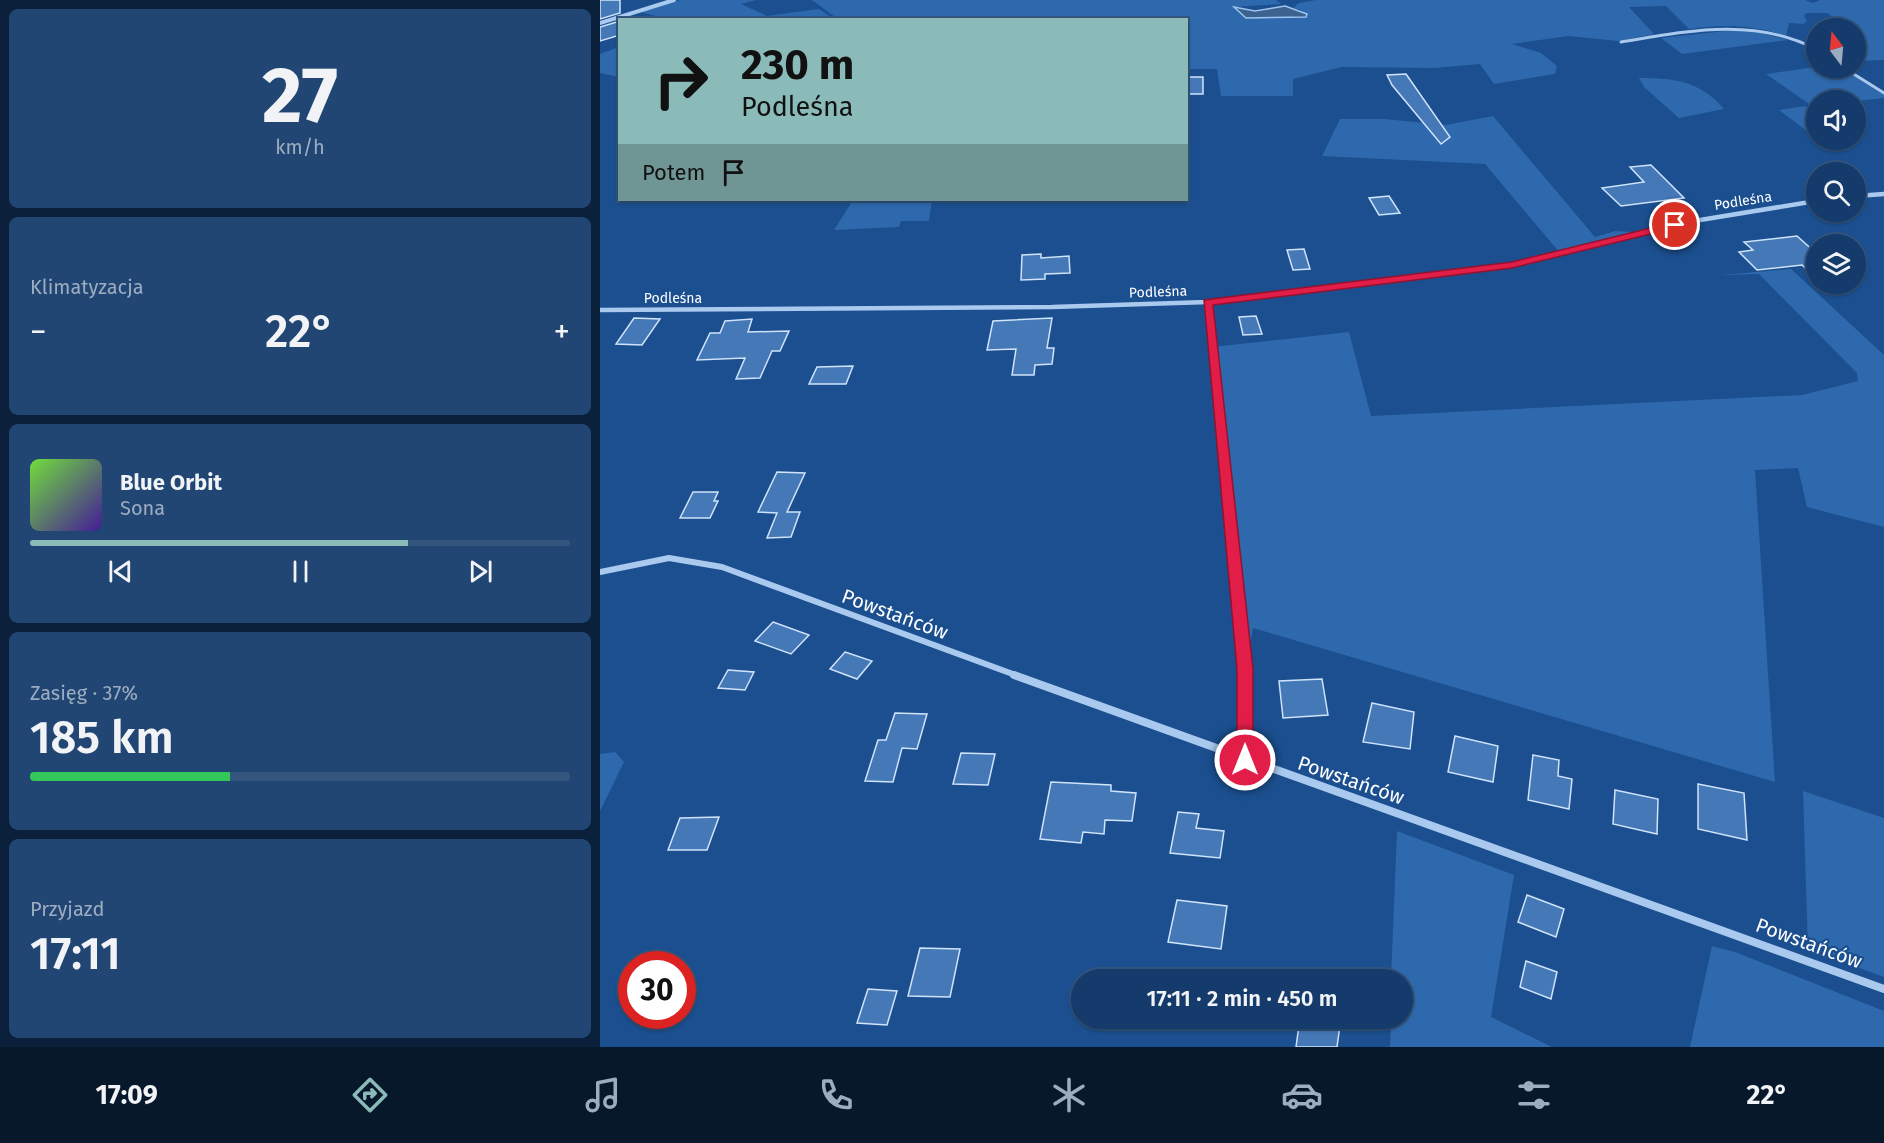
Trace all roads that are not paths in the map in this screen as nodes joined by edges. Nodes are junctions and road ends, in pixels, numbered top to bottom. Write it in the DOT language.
graph roads {
  1 [pos="674,0"];
  2 [pos="600,23"];
  3 [pos="1621,42"];
  4 [pos="1806,44"];
  5 [pos="1860,78"];
  6 [pos="1884,93"];
  7 [pos="1884,194"];
  8 [pos="1866,195"];
  9 [pos="1806,203"];
  10 [pos="1208,302"];
  11 [pos="600,310"];
  12 [pos="600,572"];
  13 [pos="1245,760"];
  14 [pos="1884,989"];
  1 -- 2 [label="street"];
  3 -- 4 [label="lane"];
  5 -- 6 [label="lane"];
  7 -- 8 [label="street"];
  9 -- 10 [label="street, Podleśna"];
  10 -- 11 [label="street, Podleśna"];
  10 -- 13 [label="street"];
  12 -- 13 [label="street, Powstańców"];
  13 -- 14 [label="street, Powstańców"];
}
